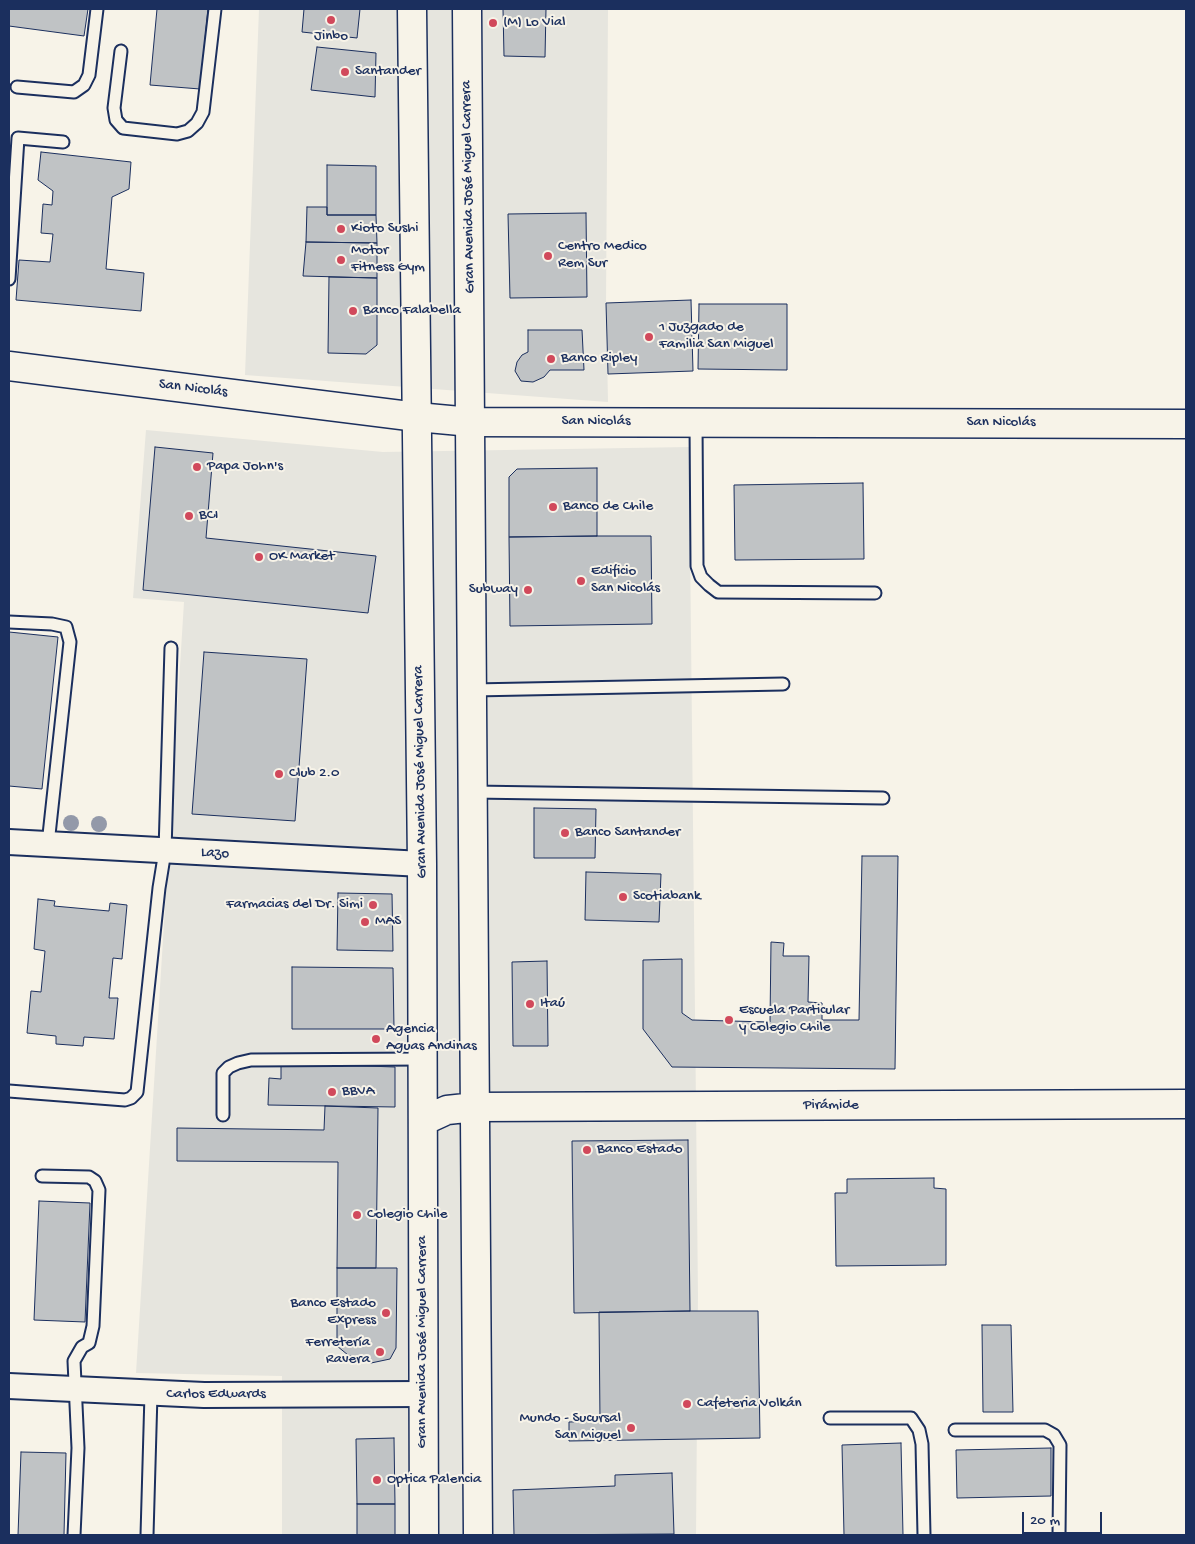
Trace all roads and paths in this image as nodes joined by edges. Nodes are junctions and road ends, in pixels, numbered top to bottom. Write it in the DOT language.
graph roads {
  1 [pos="97,9"];
  2 [pos="215,9"];
  3 [pos="412,9"];
  4 [pos="468,9"];
  5 [pos="121,51"];
  6 [pos="17,87"];
  7 [pos="63,142"];
  8 [pos="9,279"];
  9 [pos="9,366"];
  10 [pos="417,417"];
  11 [pos="471,422"];
  12 [pos="696,422"];
  13 [pos="1186,424"];
  14 [pos="875,593"];
  15 [pos="9,622"];
  16 [pos="171,648"];
  17 [pos="783,684"];
  18 [pos="473,690"];
  19 [pos="473,792"];
  20 [pos="883,798"];
  21 [pos="9,842"];
  22 [pos="48,844"];
  23 [pos="165,851"];
  24 [pos="422,864"];
  25 [pos="423,1059"];
  26 [pos="9,1091"];
  27 [pos="1186,1104"];
  28 [pos="475,1107"];
  29 [pos="222,1115"];
  30 [pos="423,1121"];
  31 [pos="42,1176"];
  32 [pos="9,1386"];
  33 [pos="75,1390"];
  34 [pos="151,1394"];
  35 [pos="423,1394"];
  36 [pos="830,1418"];
  37 [pos="955,1430"];
  38 [pos="74,1535"];
  39 [pos="147,1535"];
  40 [pos="424,1535"];
  41 [pos="478,1535"];
  42 [pos="924,1535"];
  43 [pos="1059,1535"];
  1 -- 6 [label="lane"];
  2 -- 5 [label="lane"];
  3 -- 10 [label="main road, Gran Avenida José Miguel Carrera"];
  4 -- 11 [label="main road, Gran Avenida José Miguel Carrera"];
  7 -- 8 [label="lane"];
  9 -- 10 [label="main road, San Nicolás"];
  10 -- 11 [label="main road, San Nicolás"];
  10 -- 24 [label="main road, Gran Avenida José Miguel Carrera"];
  11 -- 12 [label="main road, San Nicolás"];
  11 -- 18 [label="main road, Gran Avenida José Miguel Carrera"];
  12 -- 13 [label="main road, San Nicolás"];
  12 -- 14 [label="lane"];
  15 -- 22 [label="lane"];
  16 -- 23 [label="lane"];
  17 -- 18 [label="lane"];
  18 -- 19 [label="main road, Gran Avenida José Miguel Carrera"];
  19 -- 20 [label="lane"];
  19 -- 28 [label="main road, Gran Avenida José Miguel Carrera"];
  21 -- 22 [label="street, Lazo"];
  22 -- 23 [label="street, Lazo"];
  23 -- 24 [label="street, Lazo"];
  23 -- 26 [label="lane"];
  24 -- 25 [label="main road, Gran Avenida José Miguel Carrera"];
  25 -- 29 [label="lane"];
  25 -- 30 [label="main road, Gran Avenida José Miguel Carrera"];
  27 -- 28 [label="main road, Pirámide"];
  28 -- 30 [label="main road, Pirámide"];
  28 -- 41 [label="main road, Gran Avenida José Miguel Carrera"];
  30 -- 35 [label="main road, Gran Avenida José Miguel Carrera"];
  31 -- 33 [label="lane"];
  32 -- 33 [label="street, Carlos Edwards"];
  33 -- 34 [label="street, Carlos Edwards"];
  33 -- 38 [label="lane"];
  34 -- 35 [label="street, Carlos Edwards"];
  34 -- 39 [label="lane"];
  35 -- 40 [label="main road, Gran Avenida José Miguel Carrera"];
  36 -- 42 [label="lane"];
  37 -- 43 [label="lane"];
}
